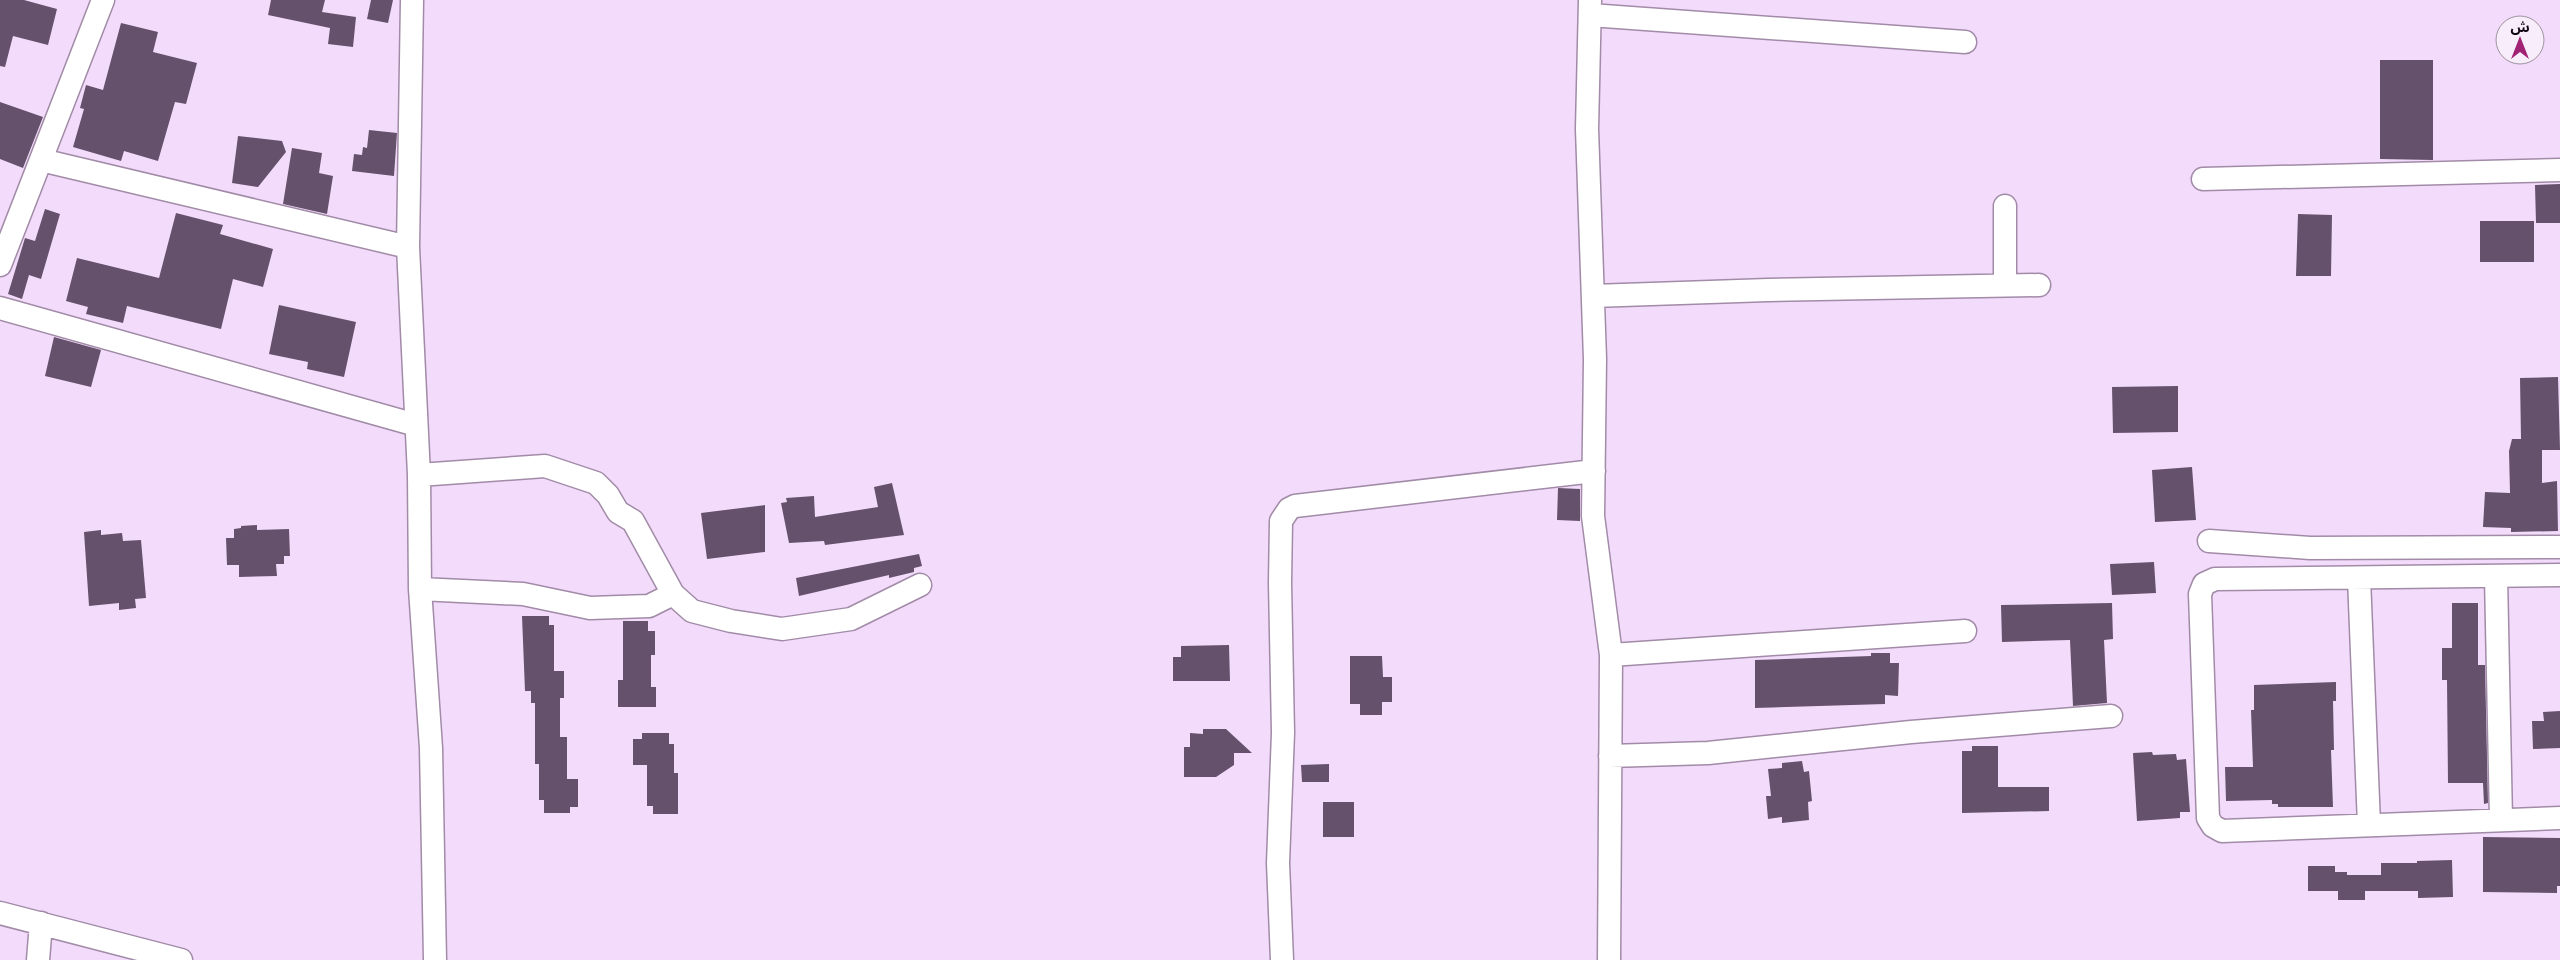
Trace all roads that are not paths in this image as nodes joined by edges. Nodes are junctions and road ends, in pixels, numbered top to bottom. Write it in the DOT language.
graph roads {
  1 [pos="103,0"];
  2 [pos="412,0"];
  3 [pos="1590,7"];
  4 [pos="1965,42"];
  5 [pos="42,160"];
  6 [pos="2560,170"];
  7 [pos="2203,179"];
  8 [pos="2005,206"];
  9 [pos="408,246"];
  10 [pos="0,264"];
  11 [pos="2005,284"];
  12 [pos="2039,285"];
  13 [pos="1593,296"];
  14 [pos="0,308"];
  15 [pos="416,425"];
  16 [pos="1594,471"];
  17 [pos="418,475"];
  18 [pos="2208,541"];
  19 [pos="2560,547"];
  20 [pos="2560,575"];
  21 [pos="2496,576"];
  22 [pos="2359,578"];
  23 [pos="920,585"];
  24 [pos="420,589"];
  25 [pos="673,594"];
  26 [pos="1966,631"];
  27 [pos="1611,655"];
  28 [pos="2111,716"];
  29 [pos="1610,756"];
  30 [pos="2560,818"];
  31 [pos="2501,820"];
  32 [pos="2369,825"];
  33 [pos="0,914"];
  34 [pos="41,923"];
  35 [pos="38,960"];
  36 [pos="181,960"];
  37 [pos="435,960"];
  38 [pos="1282,960"];
  39 [pos="1609,960"];
  1 -- 5 [label="street"];
  2 -- 9 [label="street"];
  3 -- 4 [label="street"];
  3 -- 13 [label="street"];
  5 -- 9 [label="street"];
  5 -- 10 [label="street"];
  6 -- 7 [label="street"];
  8 -- 11 [label="street"];
  9 -- 15 [label="street"];
  11 -- 12 [label="street"];
  11 -- 13 [label="street"];
  13 -- 16 [label="street"];
  14 -- 15 [label="street"];
  15 -- 17 [label="street"];
  16 -- 27 [label="street"];
  16 -- 38 [label="street"];
  17 -- 24 [label="street"];
  17 -- 25 [label="street"];
  18 -- 19 [label="street"];
  20 -- 21 [label="street"];
  21 -- 22 [label="street"];
  21 -- 31 [label="street"];
  22 -- 32 [label="street"];
  22 -- 32 [label="street"];
  23 -- 25 [label="street"];
  24 -- 25 [label="street"];
  24 -- 37 [label="street"];
  26 -- 27 [label="street"];
  27 -- 29 [label="street"];
  28 -- 29 [label="street"];
  29 -- 39 [label="street"];
  30 -- 31 [label="street"];
  31 -- 32 [label="street"];
  33 -- 34 [label="street"];
  34 -- 35 [label="street"];
  34 -- 36 [label="street"];
}
